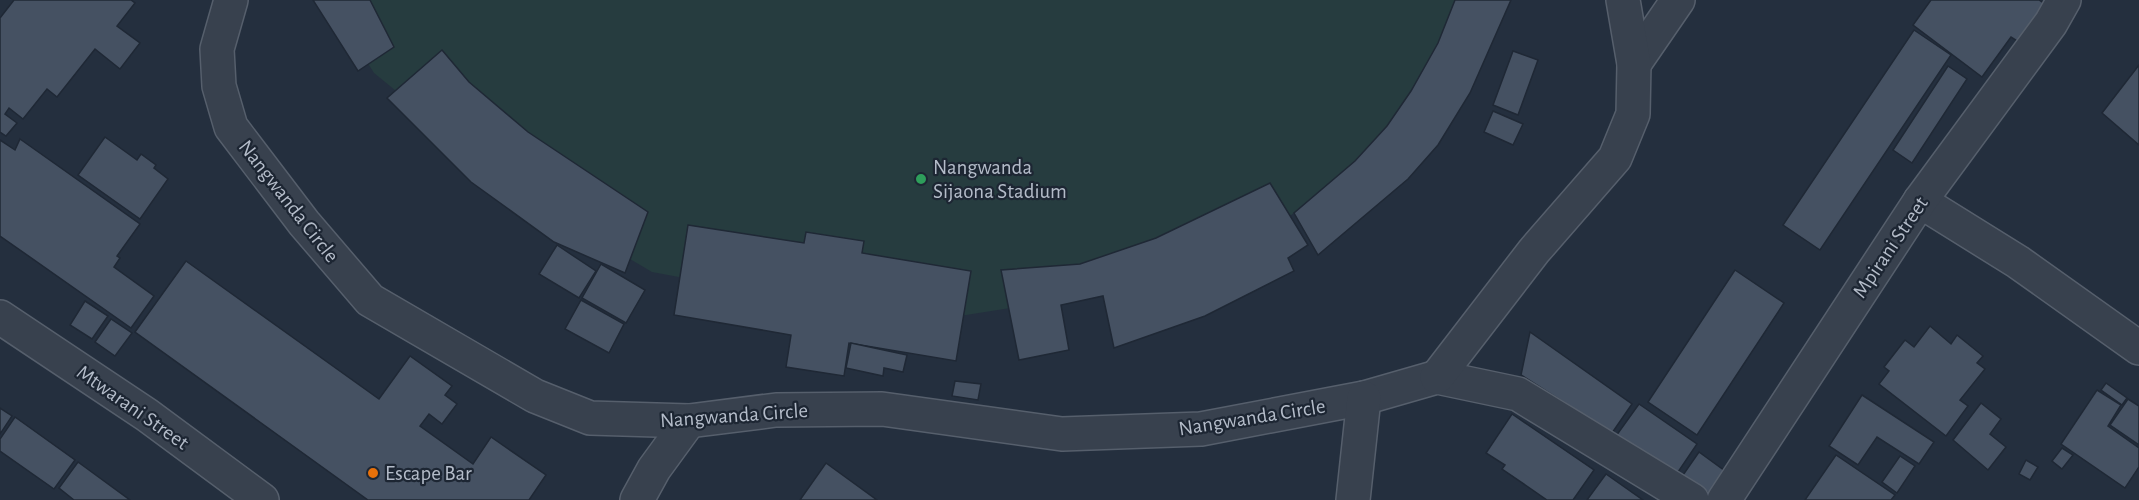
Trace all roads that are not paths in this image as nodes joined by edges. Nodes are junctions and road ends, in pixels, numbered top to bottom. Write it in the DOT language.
graph roads {
  1 [pos="231,0"];
  2 [pos="1623,0"];
  3 [pos="1678,0"];
  4 [pos="2064,0"];
  5 [pos="1634,64"];
  6 [pos="1920,201"];
  7 [pos="0,317"];
  8 [pos="2139,348"];
  9 [pos="1437,378"];
  10 [pos="1364,398"];
  11 [pos="689,421"];
  12 [pos="262,500"];
  13 [pos="637,500"];
  14 [pos="1353,500"];
  15 [pos="1692,500"];
  16 [pos="1724,500"];
  1 -- 11 [label="street, Nangwanda Circle"];
  2 -- 5 [label="street"];
  3 -- 5 [label="street"];
  4 -- 6 [label="street, Mpirani Street"];
  5 -- 9 [label="street"];
  6 -- 8 [label="street"];
  6 -- 16 [label="street, Mpirani Street"];
  7 -- 12 [label="street, Mtwarani Street"];
  9 -- 10 [label="street, Nangwanda Circle"];
  9 -- 15 [label="street, Nangwanda Circle"];
  10 -- 11 [label="street, Nangwanda Circle"];
  10 -- 14 [label="street"];
  11 -- 13 [label="street"];
}
